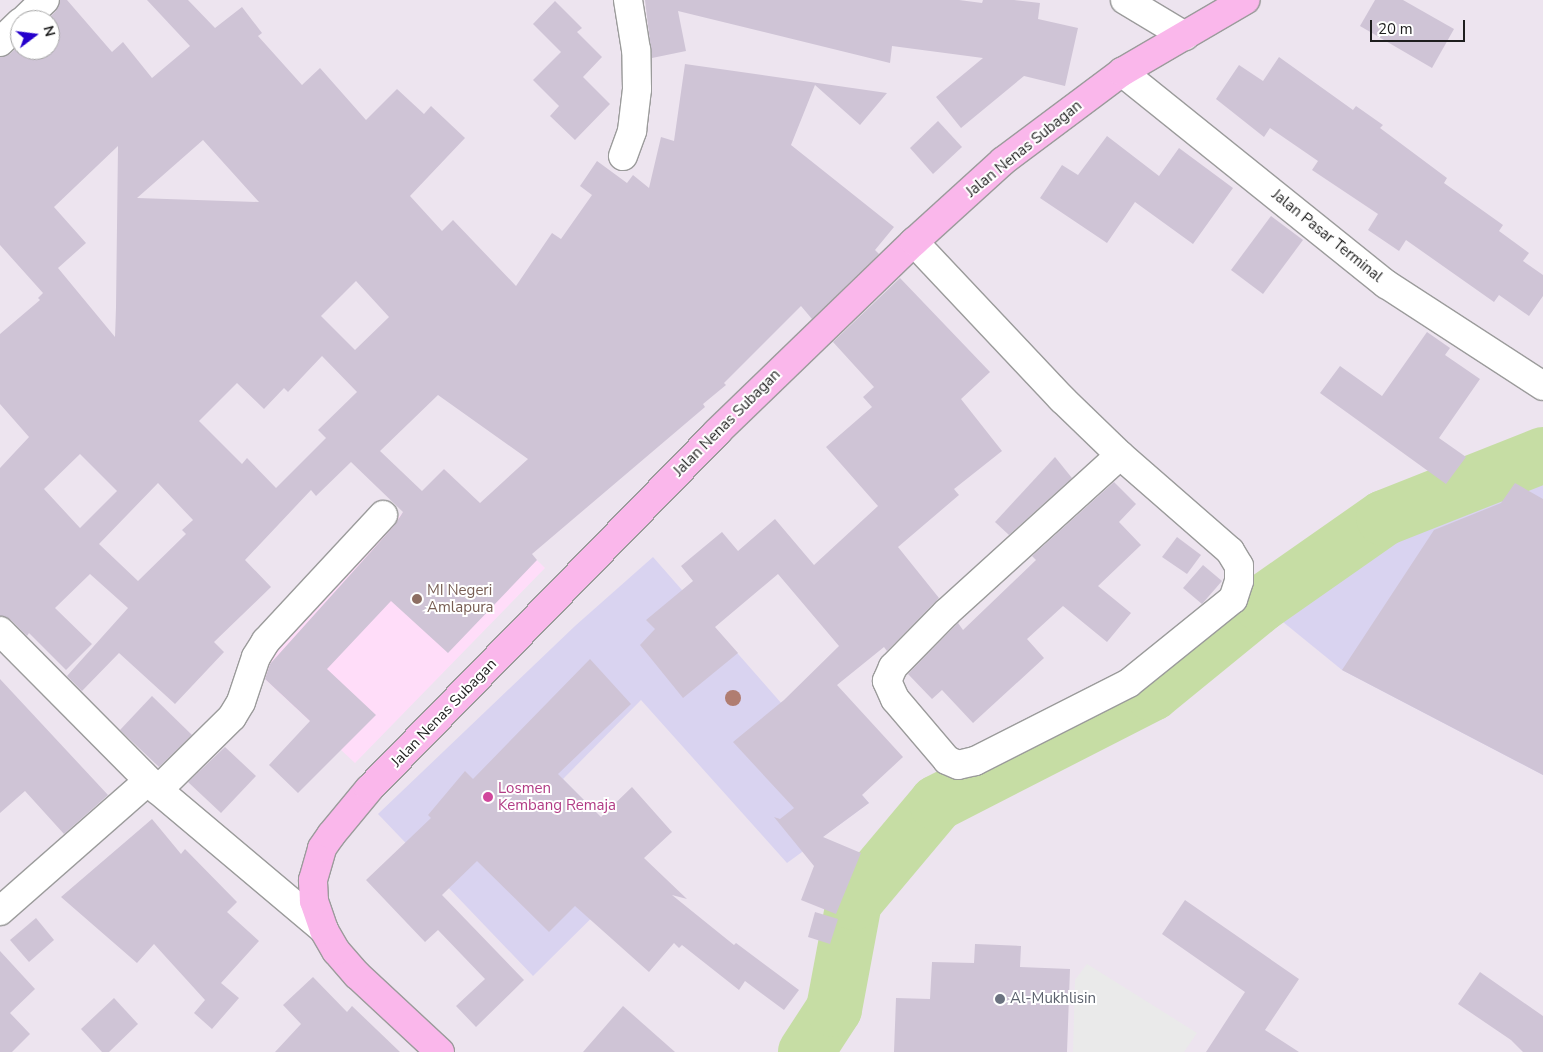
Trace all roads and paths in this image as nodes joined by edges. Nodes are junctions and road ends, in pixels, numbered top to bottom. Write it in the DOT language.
graph roads {
  1 [pos="45,0"];
  2 [pos="628,0"];
  3 [pos="1124,0"];
  4 [pos="1246,0"];
  5 [pos="34,10"];
  6 [pos="10,32"];
  7 [pos="1185,36"];
  8 [pos="0,42"];
  9 [pos="1122,72"];
  10 [pos="622,156"];
  11 [pos="914,242"];
  12 [pos="1543,386"];
  13 [pos="1120,455"];
  14 [pos="383,515"];
  15 [pos="0,631"];
  16 [pos="153,786"];
  17 [pos="0,911"];
  18 [pos="324,930"];
  19 [pos="440,1052"];
  1 -- 5 [label="street"];
  2 -- 10 [label="street"];
  3 -- 7 [label="street"];
  4 -- 7 [label="main road, Jalan Nenas Subagan"];
  6 -- 8 [label="street"];
  7 -- 9 [label="main road, Jalan Nenas Subagan"];
  9 -- 11 [label="main road, Jalan Nenas Subagan"];
  9 -- 12 [label="street, Jalan Pasar Terminal"];
  11 -- 13 [label="street"];
  11 -- 18 [label="main road, Jalan Nenas Subagan"];
  13 -- 13 [label="street"];
  14 -- 16 [label="street"];
  15 -- 16 [label="street"];
  16 -- 17 [label="street"];
  16 -- 18 [label="street"];
  18 -- 19 [label="main road, Jalan Nenas Subagan"];
}
